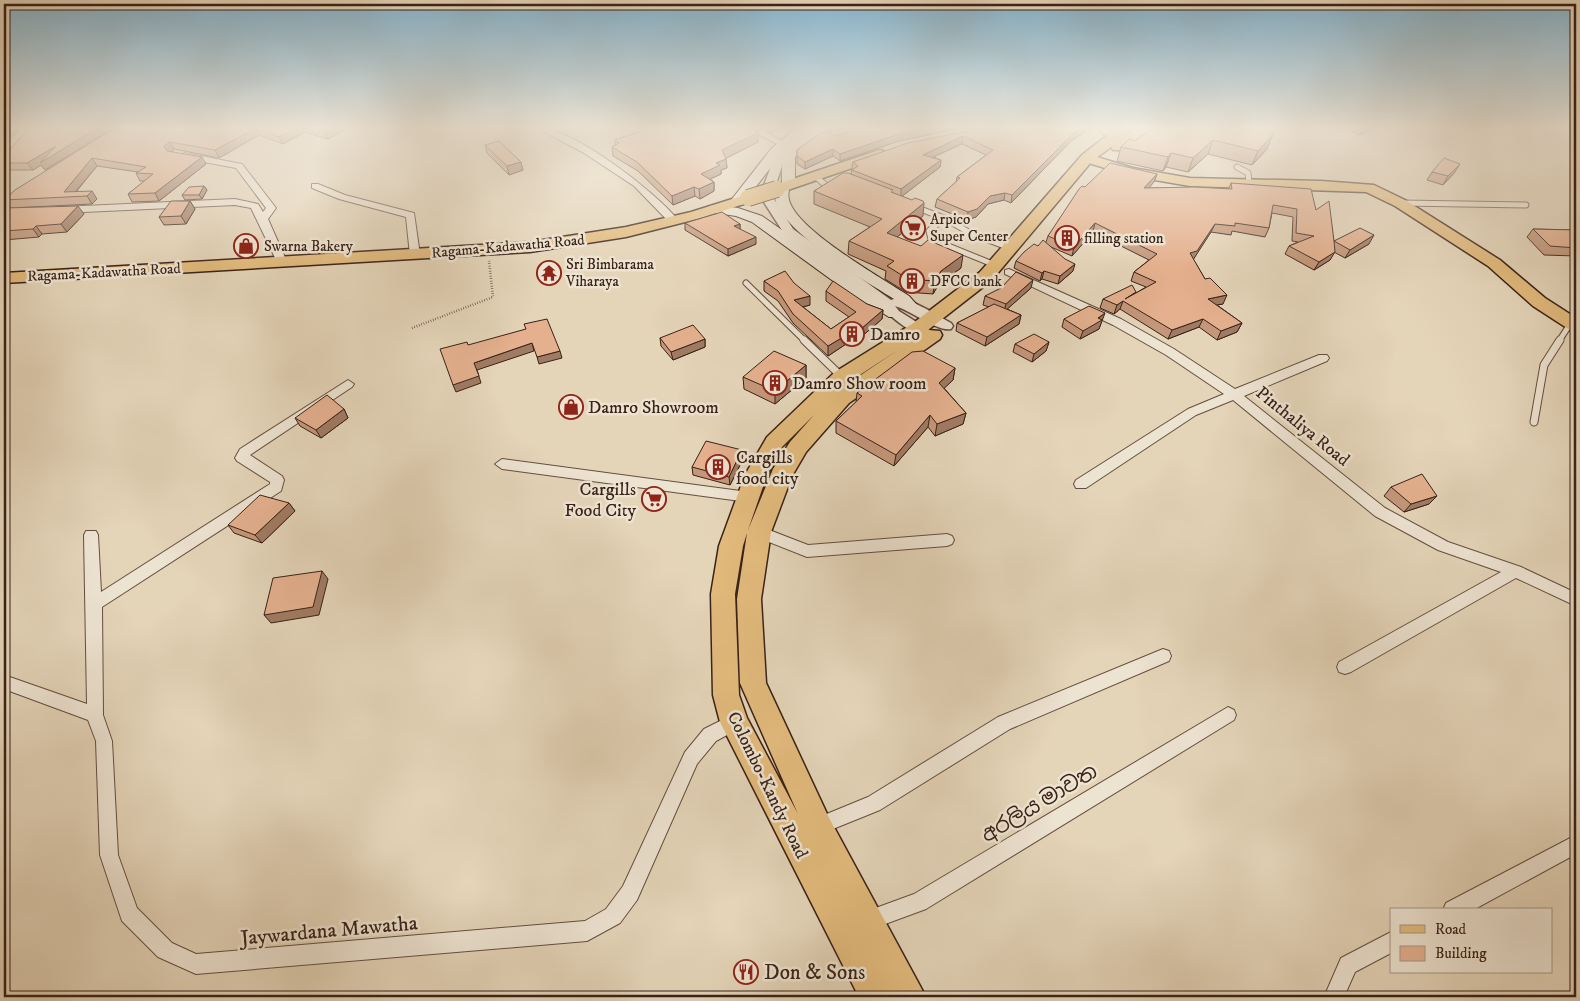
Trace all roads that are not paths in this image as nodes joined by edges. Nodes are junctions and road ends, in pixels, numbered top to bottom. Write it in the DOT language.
graph roads {
  1 [pos="245,174"];
  2 [pos="621,174"];
  3 [pos="760,174"];
  4 [pos="773,174"];
  5 [pos="786,174"];
  6 [pos="822,174"];
  7 [pos="1081,174"];
  8 [pos="1082,174"];
  9 [pos="1142,174"];
  10 [pos="1248,174"];
  11 [pos="815,176"];
  12 [pos="1249,183"];
  13 [pos="835,184"];
  14 [pos="315,186"];
  15 [pos="783,187"];
  16 [pos="829,188"];
  17 [pos="821,194"];
  18 [pos="743,200"];
  19 [pos="1400,203"];
  20 [pos="909,205"];
  21 [pos="1526,205"];
  22 [pos="715,209"];
  23 [pos="50,210"];
  24 [pos="778,215"];
  25 [pos="944,218"];
  26 [pos="264,219"];
  27 [pos="674,220"];
  28 [pos="1011,248"];
  29 [pos="415,255"];
  30 [pos="282,262"];
  31 [pos="1002,269"];
  32 [pos="4,278"];
  33 [pos="746,283"];
  34 [pos="894,314"];
  35 [pos="1574,322"];
  36 [pos="928,323"];
  37 [pos="1323,358"];
  38 [pos="842,377"];
  39 [pos="348,384"];
  40 [pos="1236,396"];
  41 [pos="1534,422"];
  42 [pos="502,464"];
  43 [pos="1081,484"];
  44 [pos="748,497"];
  45 [pos="760,532"];
  46 [pos="91,535"];
  47 [pos="947,540"];
  48 [pos="1516,571"];
  49 [pos="1576,600"];
  50 [pos="94,604"];
  51 [pos="1163,656"];
  52 [pos="1346,667"];
  53 [pos="4,682"];
  54 [pos="95,714"];
  55 [pos="1228,715"];
  56 [pos="734,722"];
  57 [pos="818,826"];
  58 [pos="1576,844"];
  59 [pos="1457,908"];
  60 [pos="869,920"];
  61 [pos="1390,943"];
  62 [pos="877,997"];
  63 [pos="909,997"];
  64 [pos="1334,997"];
  1 -- 26 [label="street"];
  2 -- 27 [label="street"];
  3 -- 18 [label="main road"];
  4 -- 24 [label="street"];
  5 -- 15 [label="main road"];
  6 -- 11 [label="main road, Ragama-Kadawatha Road"];
  7 -- 28 [label="highway, Colombo-Kandy Road"];
  8 -- 31 [label="highway, Colombo-Kandy Road"];
  9 -- 12 [label="main road"];
  10 -- 12 [label="lane"];
  11 -- 15 [label="main road, Ragama-Kadawatha Road"];
  11 -- 16 [label="lane"];
  12 -- 19 [label="main road"];
  13 -- 16 [label="lane"];
  14 -- 29 [label="street"];
  15 -- 18 [label="main road, Ragama-Kadawatha Road, bridge"];
  15 -- 36 [label="main road"];
  16 -- 17 [label="lane"];
  18 -- 22 [label="main road, Ragama-Kadawatha Road"];
  19 -- 21 [label="lane"];
  19 -- 35 [label="main road"];
  20 -- 25 [label="lane"];
  22 -- 27 [label="main road, Ragama-Kadawatha Road"];
  22 -- 34 [label="main road"];
  23 -- 26 [label="street"];
  24 -- 34 [label="street"];
  24 -- 36 [label="street"];
  25 -- 28 [label="lane"];
  25 -- 31 [label="lane"];
  26 -- 30 [label="street"];
  27 -- 29 [label="main road, Ragama-Kadawatha Road"];
  28 -- 31 [label="highway, Colombo-Kandy Road"];
  29 -- 30 [label="main road, Ragama-Kadawatha Road"];
  30 -- 32 [label="main road, Ragama-Kadawatha Road"];
  31 -- 36 [label="highway, Colombo-Kandy Road"];
  31 -- 40 [label="street, Pinthaliya Road"];
  33 -- 38 [label="lane"];
  34 -- 36 [label="street"];
  35 -- 41 [label="lane"];
  36 -- 38 [label="highway, Colombo-Kandy Road"];
  36 -- 45 [label="highway, Colombo-Kandy Road"];
  37 -- 40 [label="street"];
  38 -- 44 [label="highway, Colombo-Kandy Road"];
  39 -- 50 [label="street"];
  40 -- 43 [label="street"];
  40 -- 48 [label="street, Pinthaliya Road"];
  42 -- 44 [label="street"];
  44 -- 56 [label="highway, Colombo-Kandy Road"];
  45 -- 47 [label="street"];
  45 -- 57 [label="highway, Colombo-Kandy Road"];
  46 -- 50 [label="street, Jaywardana Mawatha"];
  48 -- 49 [label="street, Pinthaliya Road"];
  48 -- 52 [label="street"];
  50 -- 54 [label="street, Jaywardana Mawatha"];
  51 -- 57 [label="street"];
  53 -- 54 [label="street"];
  54 -- 56 [label="street, Jaywardana Mawatha"];
  55 -- 60 [label="street, අරලිය මාවත"];
  56 -- 62 [label="highway, Colombo-Kandy Road"];
  57 -- 60 [label="highway, Colombo-Kandy Road"];
  58 -- 59 [label="street"];
  60 -- 63 [label="highway, Colombo-Kandy Road"];
  61 -- 64 [label="street"];
}
